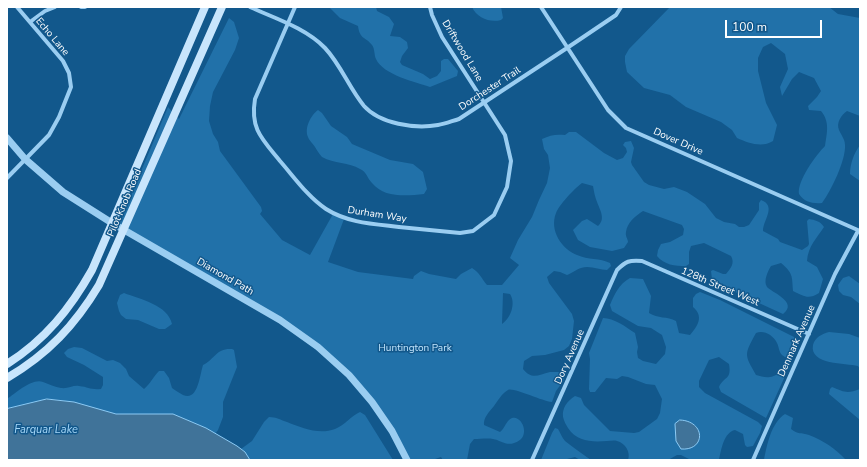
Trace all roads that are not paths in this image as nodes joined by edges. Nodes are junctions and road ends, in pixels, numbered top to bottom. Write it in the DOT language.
graph roads {
  1 [pos="17,7"];
  2 [pos="55,7"];
  3 [pos="81,7"];
  4 [pos="85,7"];
  5 [pos="205,7"];
  6 [pos="222,7"];
  7 [pos="250,7"];
  8 [pos="295,7"];
  9 [pos="430,7"];
  10 [pos="540,7"];
  11 [pos="621,7"];
  12 [pos="30,22"];
  13 [pos="288,24"];
  14 [pos="567,48"];
  15 [pos="484,102"];
  16 [pos="7,138"];
  17 [pos="25,160"];
  18 [pos="7,178"];
  19 [pos="112,223"];
  20 [pos="124,230"];
  21 [pos="859,231"];
  22 [pos="624,263"];
  23 [pos="809,334"];
  24 [pos="7,364"];
  25 [pos="7,378"];
  26 [pos="407,460"];
  27 [pos="532,460"];
  28 [pos="754,460"];
  1 -- 12 [label="street, Echo Lane"];
  2 -- 12 [label="street"];
  3 -- 4 [label="street"];
  5 -- 19 [label="main road, Pilot Knob Road"];
  6 -- 20 [label="main road, Pilot Knob Road"];
  7 -- 13 [label="street, Dorchester Trail"];
  8 -- 13 [label="street, Durham Way"];
  9 -- 15 [label="street, Driftwood Lane"];
  10 -- 14 [label="street, Dover Drive"];
  11 -- 14 [label="street, Dorchester Trail"];
  12 -- 17 [label="street, Echo Lane"];
  13 -- 15 [label="street, Dorchester Trail"];
  13 -- 15 [label="street, Durham Way"];
  14 -- 15 [label="street, Dorchester Trail"];
  14 -- 21 [label="street, Dover Drive"];
  16 -- 17 [label="street, Diamond Path"];
  17 -- 18 [label="street, Echo Lane"];
  17 -- 19 [label="street, Diamond Path"];
  19 -- 20 [label="street, Diamond Path"];
  19 -- 24 [label="main road, Pilot Knob Road"];
  20 -- 25 [label="main road, Pilot Knob Road"];
  20 -- 26 [label="street, Diamond Path"];
  21 -- 23 [label="street, Denmark Avenue"];
  22 -- 23 [label="street, 128th Street West"];
  22 -- 27 [label="street, Dory Avenue"];
  23 -- 28 [label="street, Denmark Avenue"];
}
